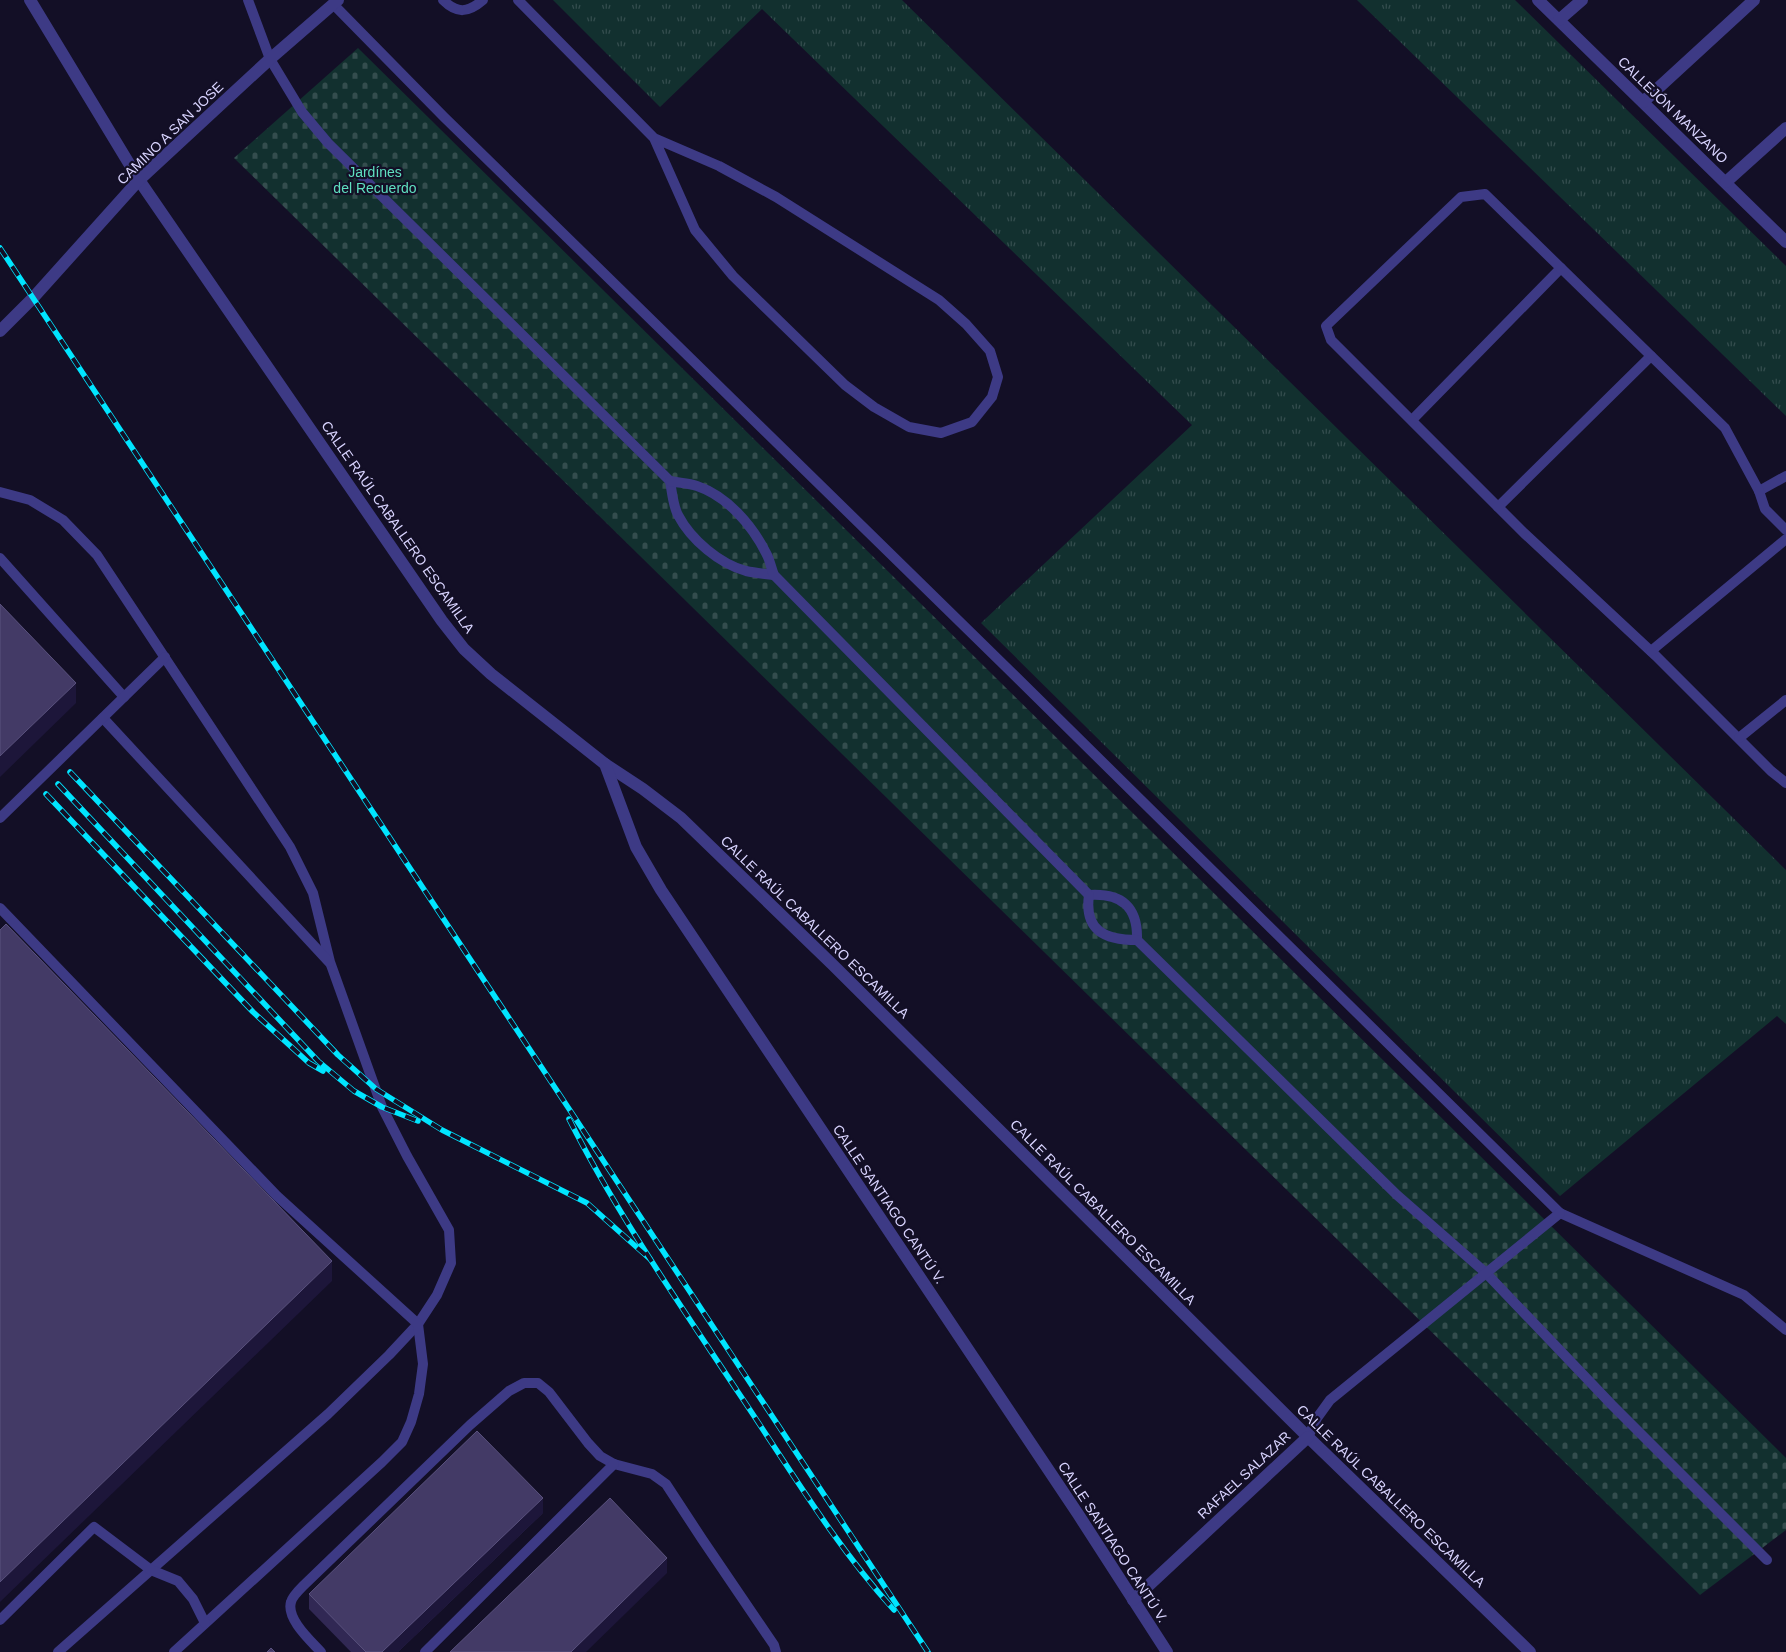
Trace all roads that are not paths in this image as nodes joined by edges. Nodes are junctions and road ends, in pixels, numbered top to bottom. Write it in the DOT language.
graph roads {
  1 [pos="30,0"];
  2 [pos="248,0"];
  3 [pos="443,0"];
  4 [pos="483,0"];
  5 [pos="518,0"];
  6 [pos="1538,0"];
  7 [pos="1582,0"];
  8 [pos="1754,0"];
  9 [pos="336,2"];
  10 [pos="1559,20"];
  11 [pos="270,59"];
  12 [pos="1643,102"];
  13 [pos="1786,128"];
  14 [pos="654,138"];
  15 [pos="139,180"];
  16 [pos="1726,182"];
  17 [pos="1786,242"];
  18 [pos="1561,268"];
  19 [pos="0,331"];
  20 [pos="1651,356"];
  21 [pos="1412,420"];
  22 [pos="1786,476"];
  23 [pos="670,481"];
  24 [pos="1759,490"];
  25 [pos="0,492"];
  26 [pos="1498,507"];
  27 [pos="1786,530"];
  28 [pos="1786,539"];
  29 [pos="0,558"];
  30 [pos="774,575"];
  31 [pos="1651,651"];
  32 [pos="166,657"];
  33 [pos="124,698"];
  34 [pos="1786,700"];
  35 [pos="103,718"];
  36 [pos="1738,738"];
  37 [pos="606,764"];
  38 [pos="1786,783"];
  39 [pos="0,818"];
  40 [pos="1089,895"];
  41 [pos="0,908"];
  42 [pos="1137,940"];
  43 [pos="330,962"];
  44 [pos="1560,1213"];
  45 [pos="1486,1273"];
  46 [pos="418,1324"];
  47 [pos="1786,1330"];
  48 [pos="1308,1436"];
  49 [pos="614,1464"];
  50 [pos="1767,1560"];
  51 [pos="151,1570"];
  52 [pos="1132,1600"];
  53 [pos="0,1620"];
  54 [pos="205,1623"];
  55 [pos="58,1652"];
  56 [pos="174,1652"];
  57 [pos="322,1652"];
  58 [pos="425,1652"];
  59 [pos="776,1652"];
  60 [pos="1167,1652"];
  61 [pos="1530,1652"];
  1 -- 15 [label="street, CALLE RAÚL CABALLERO ESCAMILLA"];
  2 -- 11 [label="lane"];
  3 -- 4 [label="lane"];
  5 -- 14 [label="lane"];
  6 -- 10 [label="street, CALLEJÓN MANZANO"];
  7 -- 10 [label="street"];
  8 -- 12 [label="street"];
  9 -- 11 [label="street, CAMINO A SAN JOSE"];
  9 -- 44 [label="lane"];
  10 -- 12 [label="street, CALLEJÓN MANZANO"];
  11 -- 15 [label="street, CAMINO A SAN JOSE"];
  11 -- 23 [label="lane"];
  12 -- 16 [label="street, CALLEJÓN MANZANO"];
  13 -- 16 [label="street"];
  14 -- 14 [label="lane"];
  15 -- 19 [label="street, CAMINO A SAN JOSE"];
  15 -- 37 [label="street, CALLE RAÚL CABALLERO ESCAMILLA"];
  16 -- 17 [label="street, CALLEJÓN MANZANO"];
  18 -- 20 [label="lane"];
  18 -- 21 [label="lane"];
  18 -- 21 [label="lane"];
  20 -- 24 [label="lane"];
  20 -- 26 [label="lane"];
  21 -- 26 [label="lane"];
  22 -- 24 [label="lane"];
  23 -- 30 [label="lane"];
  23 -- 30 [label="lane"];
  24 -- 27 [label="lane"];
  25 -- 32 [label="lane"];
  26 -- 31 [label="lane"];
  28 -- 31 [label="lane"];
  29 -- 33 [label="lane"];
  30 -- 40 [label="lane"];
  31 -- 36 [label="lane"];
  32 -- 33 [label="lane"];
  32 -- 43 [label="lane"];
  33 -- 35 [label="lane"];
  34 -- 36 [label="lane"];
  35 -- 39 [label="lane"];
  35 -- 43 [label="lane"];
  36 -- 38 [label="lane"];
  37 -- 48 [label="street, CALLE RAÚL CABALLERO ESCAMILLA"];
  37 -- 52 [label="street, CALLE SANTIAGO CANTÚ V."];
  40 -- 42 [label="lane"];
  40 -- 42 [label="lane"];
  41 -- 46 [label="lane"];
  42 -- 45 [label="lane"];
  43 -- 46 [label="lane"];
  44 -- 45 [label="lane, RAFAEL SALAZAR"];
  44 -- 47 [label="lane"];
  45 -- 48 [label="lane, RAFAEL SALAZAR"];
  45 -- 50 [label="lane"];
  46 -- 51 [label="lane"];
  46 -- 54 [label="lane"];
  48 -- 52 [label="street, RAFAEL SALAZAR"];
  48 -- 61 [label="street, CALLE RAÚL CABALLERO ESCAMILLA"];
  49 -- 57 [label="lane"];
  49 -- 58 [label="lane"];
  49 -- 59 [label="lane"];
  51 -- 53 [label="lane"];
  51 -- 54 [label="lane"];
  51 -- 55 [label="lane"];
  52 -- 60 [label="street, CALLE SANTIAGO CANTÚ V."];
  54 -- 56 [label="lane"];
}
